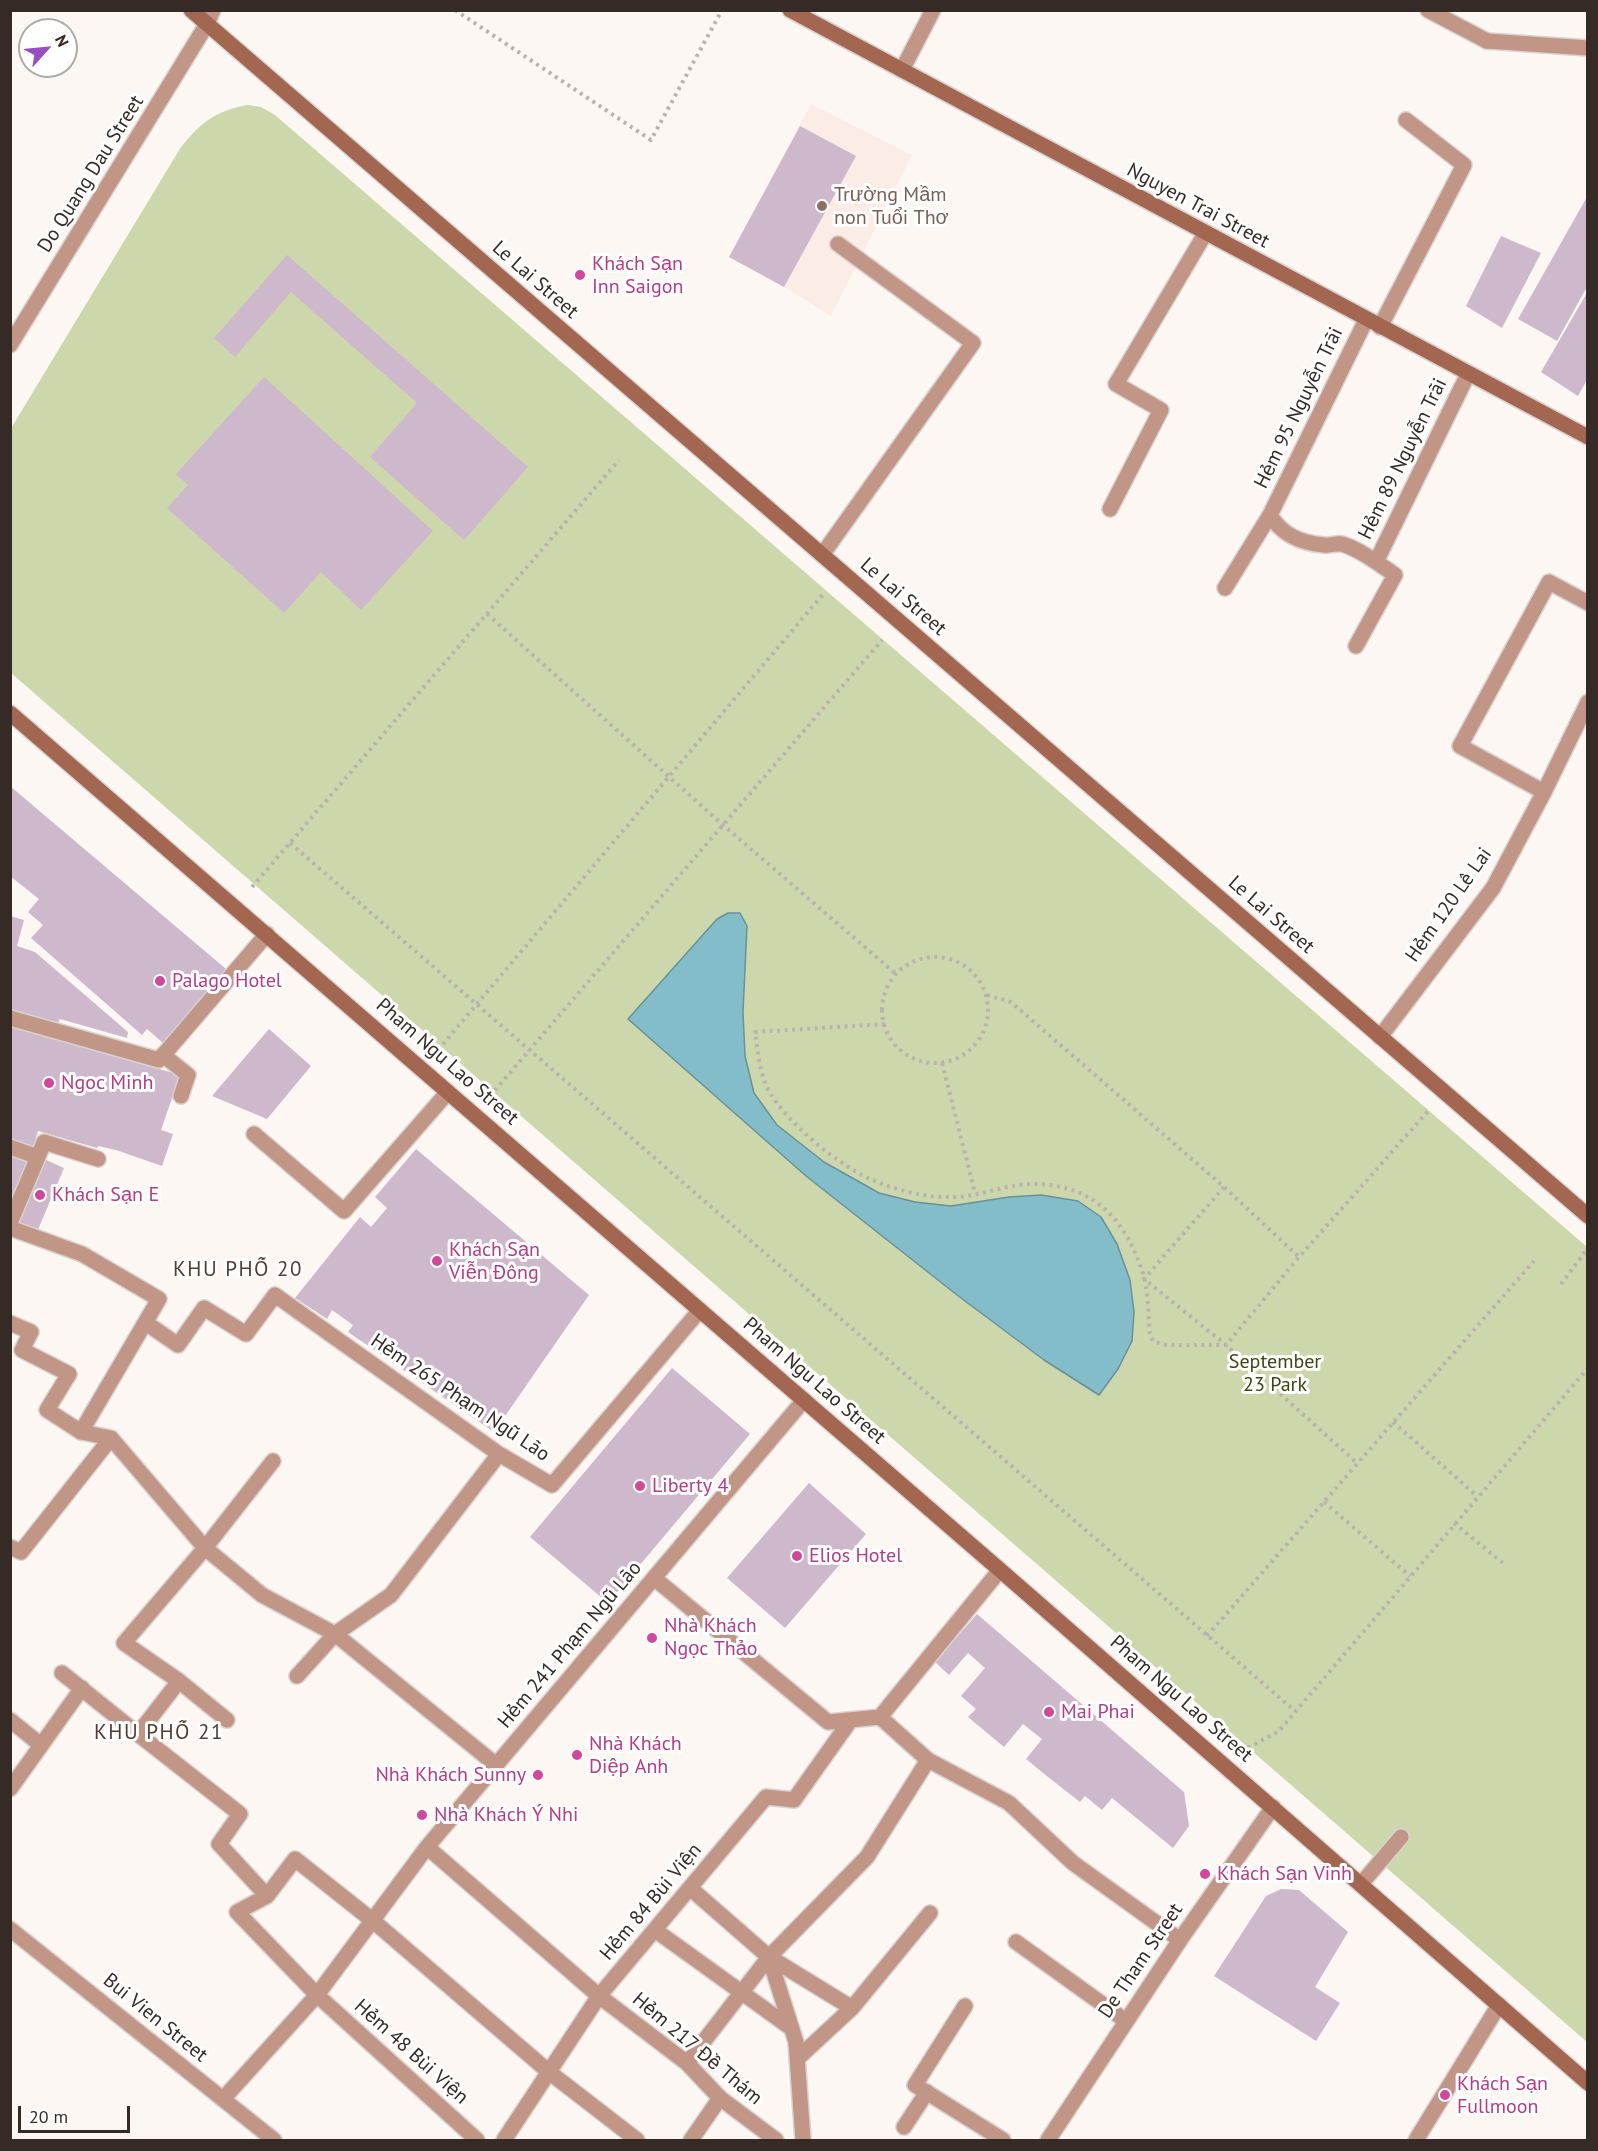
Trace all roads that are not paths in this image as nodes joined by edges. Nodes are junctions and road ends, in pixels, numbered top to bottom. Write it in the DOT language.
graph roads {
  1 [pos="191,10"];
  2 [pos="790,10"];
  3 [pos="933,10"];
  4 [pos="1428,10"];
  5 [pos="210,17"];
  6 [pos="1587,48"];
  7 [pos="902,70"];
  8 [pos="1406,120"];
  9 [pos="1205,234"];
  10 [pos="838,244"];
  11 [pos="1366,320"];
  12 [pos="1380,327"];
  13 [pos="10,345"];
  14 [pos="1468,375"];
  15 [pos="1587,437"];
  16 [pos="1110,509"];
  17 [pos="1270,515"];
  18 [pos="1341,544"];
  19 [pos="822,555"];
  20 [pos="1376,562"];
  21 [pos="1225,588"];
  22 [pos="1587,603"];
  23 [pos="1356,646"];
  24 [pos="1587,702"];
  25 [pos="10,713"];
  26 [pos="1544,792"];
  27 [pos="267,934"];
  28 [pos="10,1018"];
  29 [pos="1380,1037"];
  30 [pos="163,1055"];
  31 [pos="448,1092"];
  32 [pos="181,1096"];
  33 [pos="254,1134"];
  34 [pos="10,1147"];
  35 [pos="38,1157"];
  36 [pos="98,1159"];
  37 [pos="1587,1216"];
  38 [pos="10,1223"];
  39 [pos="10,1228"];
  40 [pos="700,1310"];
  41 [pos="10,1323"];
  42 [pos="146,1323"];
  43 [pos="804,1400"];
  44 [pos="81,1432"];
  45 [pos="111,1438"];
  46 [pos="499,1454"];
  47 [pos="273,1461"];
  48 [pos="10,1547"];
  49 [pos="205,1548"];
  50 [pos="1000,1570"];
  51 [pos="654,1578"];
  52 [pos="335,1634"];
  53 [pos="62,1673"];
  54 [pos="297,1676"];
  55 [pos="179,1681"];
  56 [pos="82,1688"];
  57 [pos="879,1717"];
  58 [pos="10,1720"];
  59 [pos="227,1720"];
  60 [pos="850,1721"];
  61 [pos="138,1734"];
  62 [pos="41,1745"];
  63 [pos="928,1760"];
  64 [pos="495,1764"];
  65 [pos="10,1789"];
  66 [pos="1273,1807"];
  67 [pos="1401,1838"];
  68 [pos="427,1847"];
  69 [pos="1361,1884"];
  70 [pos="690,1888"];
  71 [pos="267,1896"];
  72 [pos="930,1913"];
  73 [pos="372,1920"];
  74 [pos="10,1929"];
  75 [pos="655,1930"];
  76 [pos="1180,1940"];
  77 [pos="1016,1942"];
  78 [pos="769,1958"];
  79 [pos="741,1992"];
  80 [pos="317,1995"];
  81 [pos="599,1996"];
  82 [pos="1499,2005"];
  83 [pos="965,2006"];
  84 [pos="852,2007"];
  85 [pos="1126,2021"];
  86 [pos="791,2028"];
  87 [pos="798,2058"];
  88 [pos="687,2063"];
  89 [pos="549,2072"];
  90 [pos="1587,2083"];
  91 [pos="927,2092"];
  92 [pos="720,2098"];
  93 [pos="223,2099"];
  94 [pos="904,2127"];
  95 [pos="274,2140"];
  96 [pos="477,2140"];
  97 [pos="504,2140"];
  98 [pos="637,2140"];
  99 [pos="691,2140"];
  100 [pos="776,2140"];
  101 [pos="803,2140"];
  102 [pos="1003,2140"];
  103 [pos="1048,2140"];
  104 [pos="1416,2140"];
  1 -- 5 [label="main road, Le Lai Street"];
  2 -- 7 [label="main road, Nguyen Trai Street"];
  3 -- 7 [label="street"];
  4 -- 6 [label="street"];
  5 -- 13 [label="street, Do Quang Dau Street"];
  5 -- 19 [label="main road, Le Lai Street"];
  7 -- 9 [label="main road, Nguyen Trai Street"];
  8 -- 12 [label="street"];
  9 -- 11 [label="main road, Nguyen Trai Street"];
  9 -- 16 [label="street"];
  10 -- 19 [label="street"];
  11 -- 12 [label="main road, Nguyen Trai Street"];
  11 -- 17 [label="street, Hẻm 95 Nguyễn Trãi"];
  12 -- 14 [label="main road, Nguyen Trai Street"];
  14 -- 15 [label="main road, Nguyen Trai Street"];
  14 -- 20 [label="street, Hẻm 89 Nguyễn Trãi"];
  17 -- 18 [label="street, Hẻm 95 Nguyễn Trãi"];
  17 -- 21 [label="street, Hẻm 95 Nguyễn Trãi"];
  18 -- 20 [label="street, Hẻm 89 Nguyễn Trãi"];
  19 -- 29 [label="main road, Le Lai Street"];
  20 -- 23 [label="street, Hẻm 89 Nguyễn Trãi"];
  22 -- 26 [label="street"];
  24 -- 26 [label="street, Hẻm 120 Lê Lai"];
  25 -- 27 [label="main road, Pham Ngu Lao Street"];
  26 -- 29 [label="street, Hẻm 120 Lê Lai"];
  27 -- 30 [label="street"];
  27 -- 31 [label="main road, Pham Ngu Lao Street"];
  28 -- 30 [label="street"];
  29 -- 37 [label="main road, Le Lai Street"];
  30 -- 32 [label="street"];
  31 -- 33 [label="street"];
  31 -- 40 [label="main road, Pham Ngu Lao Street"];
  34 -- 35 [label="street"];
  35 -- 36 [label="street"];
  35 -- 38 [label="street"];
  39 -- 42 [label="street"];
  40 -- 43 [label="main road, Pham Ngu Lao Street"];
  40 -- 46 [label="street, Hẻm 265 Phạm Ngũ Lão"];
  41 -- 44 [label="street"];
  42 -- 44 [label="street"];
  42 -- 46 [label="street, Hẻm 265 Phạm Ngũ Lão"];
  43 -- 50 [label="main road, Pham Ngu Lao Street"];
  43 -- 51 [label="street, Hẻm 241 Phạm Ngũ Lão"];
  44 -- 45 [label="street"];
  45 -- 48 [label="street"];
  45 -- 49 [label="street"];
  46 -- 52 [label="street"];
  47 -- 49 [label="street"];
  49 -- 52 [label="street"];
  49 -- 55 [label="street"];
  50 -- 57 [label="street"];
  50 -- 66 [label="main road, Pham Ngu Lao Street"];
  51 -- 60 [label="street"];
  51 -- 64 [label="street, Hẻm 241 Phạm Ngũ Lão"];
  52 -- 54 [label="street"];
  52 -- 64 [label="street"];
  53 -- 56 [label="street"];
  55 -- 59 [label="street"];
  55 -- 61 [label="street"];
  56 -- 61 [label="street"];
  56 -- 62 [label="street"];
  57 -- 60 [label="street"];
  57 -- 63 [label="street"];
  58 -- 62 [label="street"];
  60 -- 70 [label="street, Hẻm 84 Bùi Viện"];
  61 -- 71 [label="street"];
  62 -- 65 [label="street"];
  63 -- 76 [label="street"];
  63 -- 78 [label="street"];
  64 -- 68 [label="street, Hẻm 241 Phạm Ngũ Lão"];
  66 -- 69 [label="main road, Pham Ngu Lao Street"];
  66 -- 76 [label="street, De Tham Street"];
  67 -- 69 [label="street"];
  68 -- 73 [label="street, Hẻm 241 Phạm Ngũ Lão"];
  68 -- 81 [label="street, Hẻm 217 Ðề Thám"];
  69 -- 82 [label="main road, Pham Ngu Lao Street"];
  70 -- 75 [label="street, Hẻm 84 Bùi Viện"];
  70 -- 78 [label="street"];
  71 -- 73 [label="street"];
  71 -- 80 [label="street, Hẻm 48 Bùi Viện"];
  72 -- 84 [label="street"];
  73 -- 80 [label="street, Hẻm 241 Phạm Ngũ Lão"];
  73 -- 89 [label="street"];
  74 -- 93 [label="street, Bui Vien Street"];
  75 -- 79 [label="street"];
  75 -- 81 [label="street, Hẻm 84 Bùi Viện"];
  76 -- 85 [label="street, De Tham Street"];
  77 -- 85 [label="street"];
  78 -- 79 [label="street"];
  78 -- 84 [label="street"];
  78 -- 86 [label="street"];
  79 -- 86 [label="street"];
  79 -- 88 [label="street"];
  80 -- 93 [label="street, Hẻm 241 Phạm Ngũ Lão"];
  80 -- 96 [label="street, Hẻm 48 Bùi Viện"];
  81 -- 88 [label="street, Hẻm 217 Ðề Thám"];
  81 -- 89 [label="street, Hẻm 84 Bùi Viện"];
  82 -- 90 [label="main road, Pham Ngu Lao Street"];
  82 -- 104 [label="street"];
  83 -- 91 [label="street"];
  84 -- 87 [label="street"];
  85 -- 103 [label="street, De Tham Street"];
  86 -- 87 [label="street"];
  87 -- 101 [label="street"];
  88 -- 92 [label="street, Hẻm 217 Ðề Thám"];
  89 -- 97 [label="street, Hẻm 84 Bùi Viện"];
  89 -- 98 [label="street"];
  91 -- 94 [label="street"];
  91 -- 102 [label="street"];
  92 -- 99 [label="street"];
  92 -- 100 [label="street, Hẻm 217 Ðề Thám"];
  93 -- 95 [label="street, Bui Vien Street"];
}
